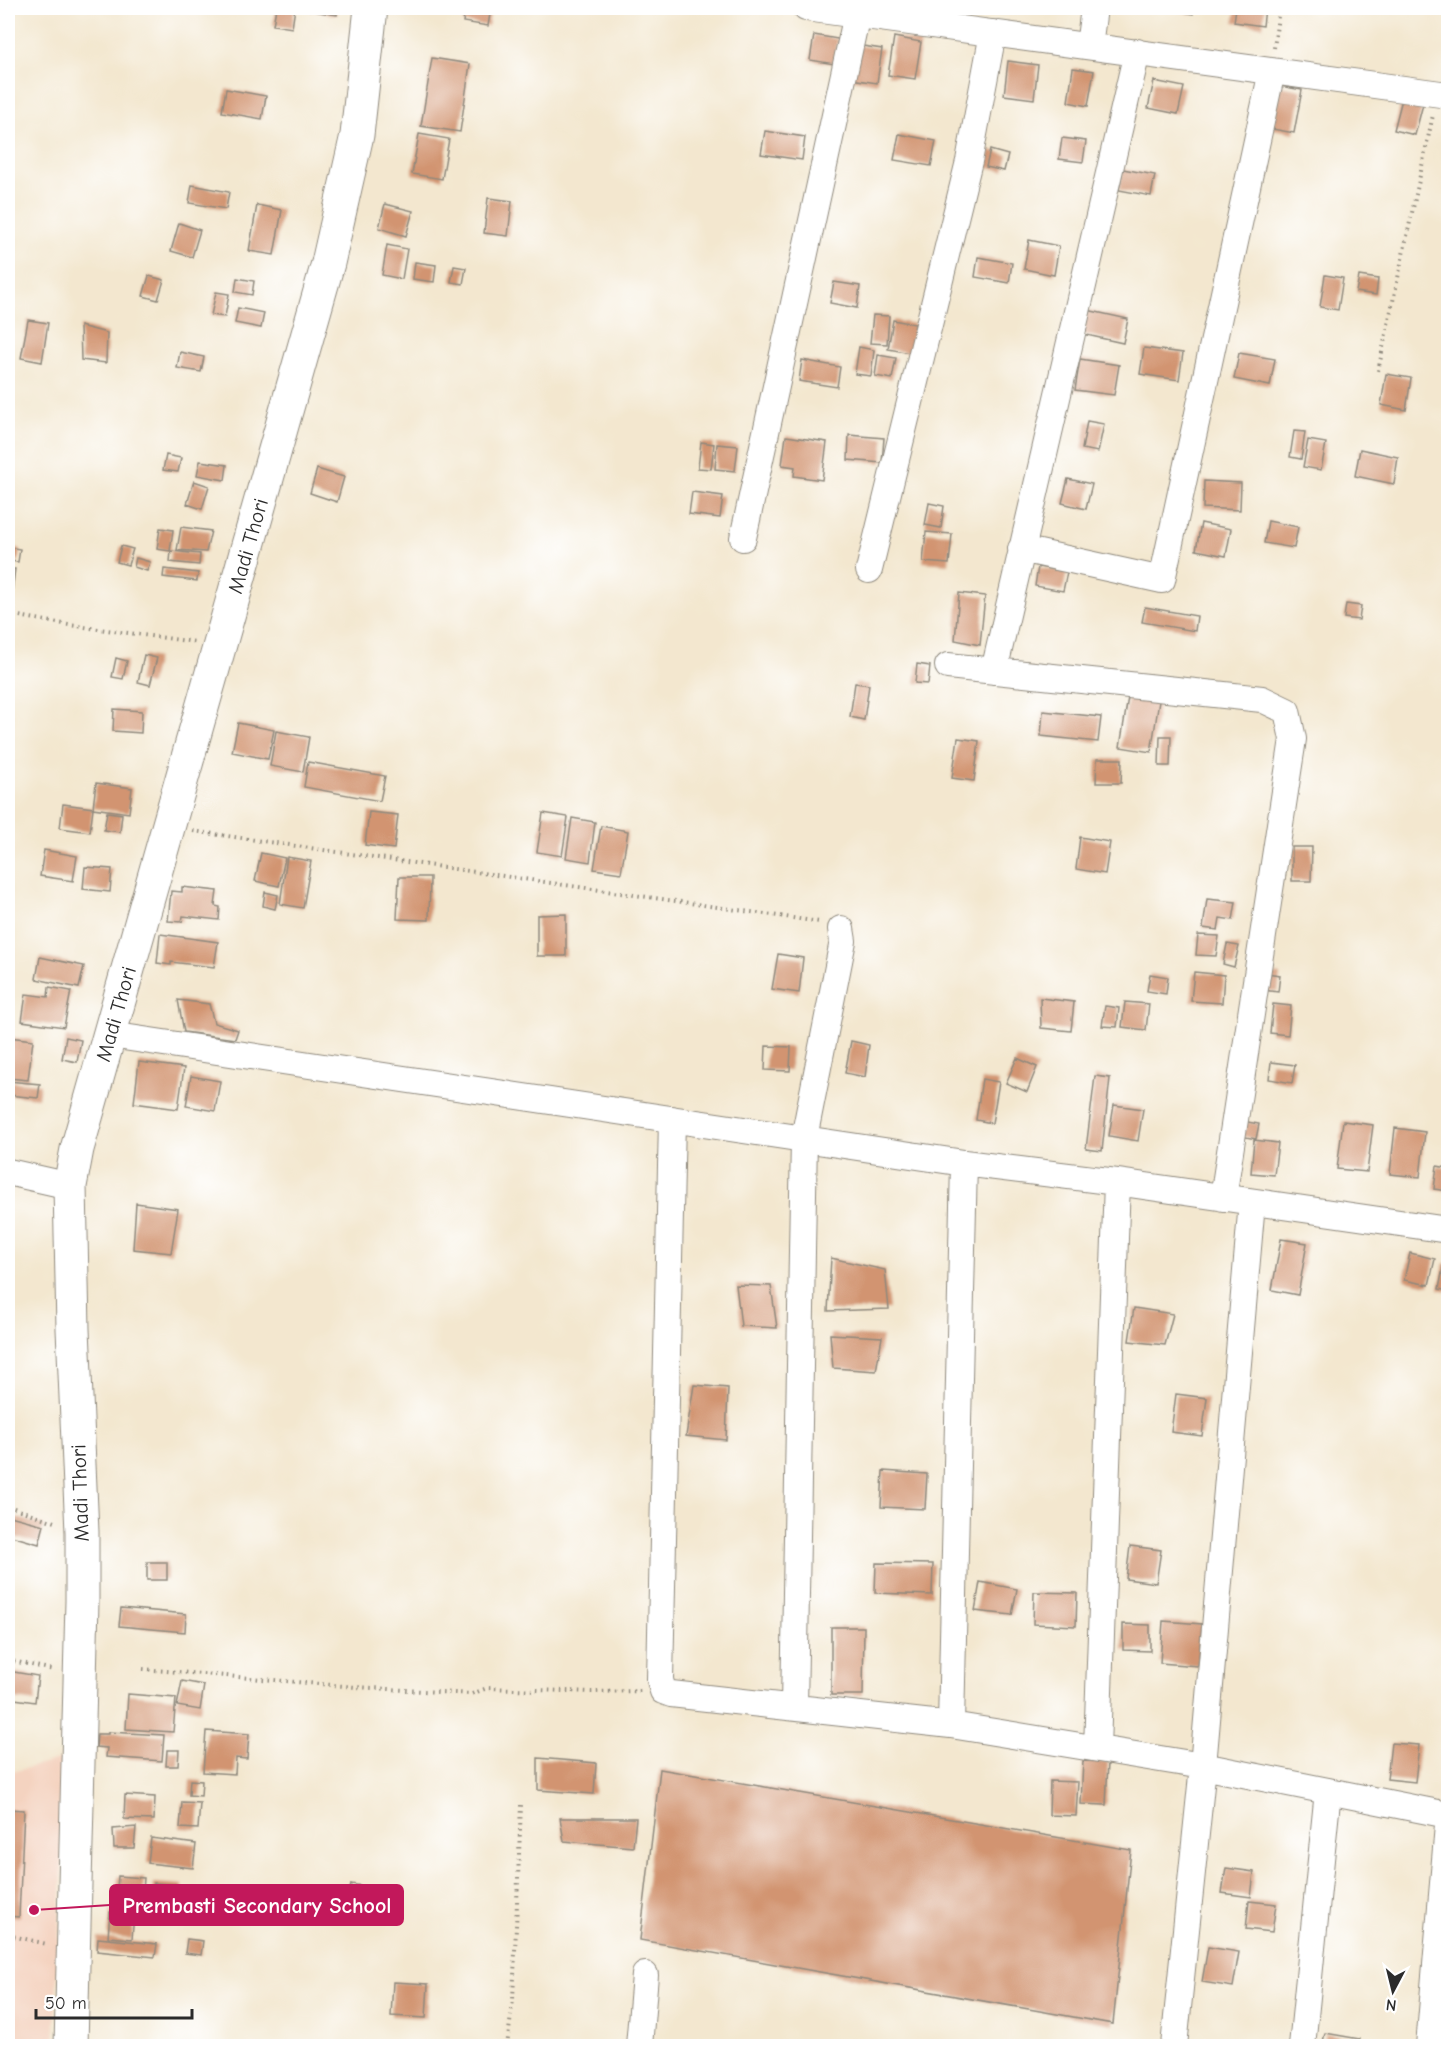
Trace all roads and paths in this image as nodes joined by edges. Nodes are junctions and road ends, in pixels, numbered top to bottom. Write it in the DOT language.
graph roads {
  1 [pos="371,8"];
  2 [pos="806,8"];
  3 [pos="1094,8"];
  4 [pos="1279,8"];
  5 [pos="857,15"];
  6 [pos="993,33"];
  7 [pos="1089,46"];
  8 [pos="1137,52"];
  9 [pos="1272,71"];
  10 [pos="1443,94"];
  11 [pos="1378,371"];
  12 [pos="743,538"];
  13 [pos="1021,549"];
  14 [pos="869,570"];
  15 [pos="8,614"];
  16 [pos="220,646"];
  17 [pos="948,666"];
  18 [pos="994,671"];
  19 [pos="169,828"];
  20 [pos="841,929"];
  21 [pos="110,1035"];
  22 [pos="672,1119"];
  23 [pos="804,1138"];
  24 [pos="964,1163"];
  25 [pos="8,1172"];
  26 [pos="1117,1182"];
  27 [pos="70,1186"];
  28 [pos="1223,1198"];
  29 [pos="1252,1202"];
  30 [pos="1449,1230"];
  31 [pos="8,1506"];
  32 [pos="82,1532"];
  33 [pos="8,1660"];
  34 [pos="143,1669"];
  35 [pos="81,1676"];
  36 [pos="663,1691"];
  37 [pos="794,1707"];
  38 [pos="951,1725"];
  39 [pos="1097,1748"];
  40 [pos="1203,1766"];
  41 [pos="1328,1791"];
  42 [pos="521,1805"];
  43 [pos="1449,1815"];
  44 [pos="1449,1825"];
  45 [pos="8,1935"];
  46 [pos="74,1950"];
  47 [pos="645,1976"];
  48 [pos="71,2046"];
  49 [pos="507,2046"];
  50 [pos="639,2046"];
  51 [pos="1174,2046"];
  52 [pos="1302,2046"];
  53 [pos="1429,2046"];
  1 -- 16 [label="main road, Madi Thori"];
  2 -- 5 [label="street"];
  3 -- 7 [label="street"];
  4 -- 9 [label="path"];
  5 -- 6 [label="street"];
  5 -- 12 [label="street"];
  6 -- 7 [label="street"];
  6 -- 14 [label="street"];
  7 -- 8 [label="street"];
  8 -- 9 [label="street"];
  8 -- 13 [label="street"];
  9 -- 10 [label="street"];
  9 -- 13 [label="street"];
  10 -- 11 [label="path"];
  13 -- 18 [label="street"];
  15 -- 16 [label="path"];
  16 -- 19 [label="main road, Madi Thori"];
  17 -- 18 [label="street"];
  18 -- 28 [label="street"];
  19 -- 20 [label="path"];
  19 -- 21 [label="main road, Madi Thori"];
  20 -- 23 [label="street"];
  21 -- 22 [label="street"];
  21 -- 27 [label="main road, Madi Thori"];
  22 -- 23 [label="street"];
  22 -- 36 [label="street"];
  23 -- 24 [label="street"];
  23 -- 37 [label="street"];
  24 -- 26 [label="street"];
  24 -- 38 [label="street"];
  25 -- 27 [label="street"];
  26 -- 28 [label="street"];
  26 -- 39 [label="street"];
  27 -- 32 [label="main road, Madi Thori"];
  28 -- 29 [label="street"];
  29 -- 30 [label="street"];
  29 -- 40 [label="street"];
  31 -- 32 [label="path"];
  32 -- 35 [label="main road, Madi Thori"];
  33 -- 35 [label="path"];
  34 -- 36 [label="path"];
  35 -- 46 [label="main road, Madi Thori"];
  36 -- 37 [label="street"];
  37 -- 38 [label="street"];
  38 -- 39 [label="street"];
  39 -- 40 [label="street"];
  40 -- 41 [label="street"];
  40 -- 51 [label="street"];
  41 -- 43 [label="street"];
  41 -- 52 [label="street"];
  42 -- 49 [label="path"];
  44 -- 53 [label="street"];
  45 -- 46 [label="path"];
  46 -- 48 [label="main road, Madi Thori"];
  47 -- 50 [label="street"];
}
